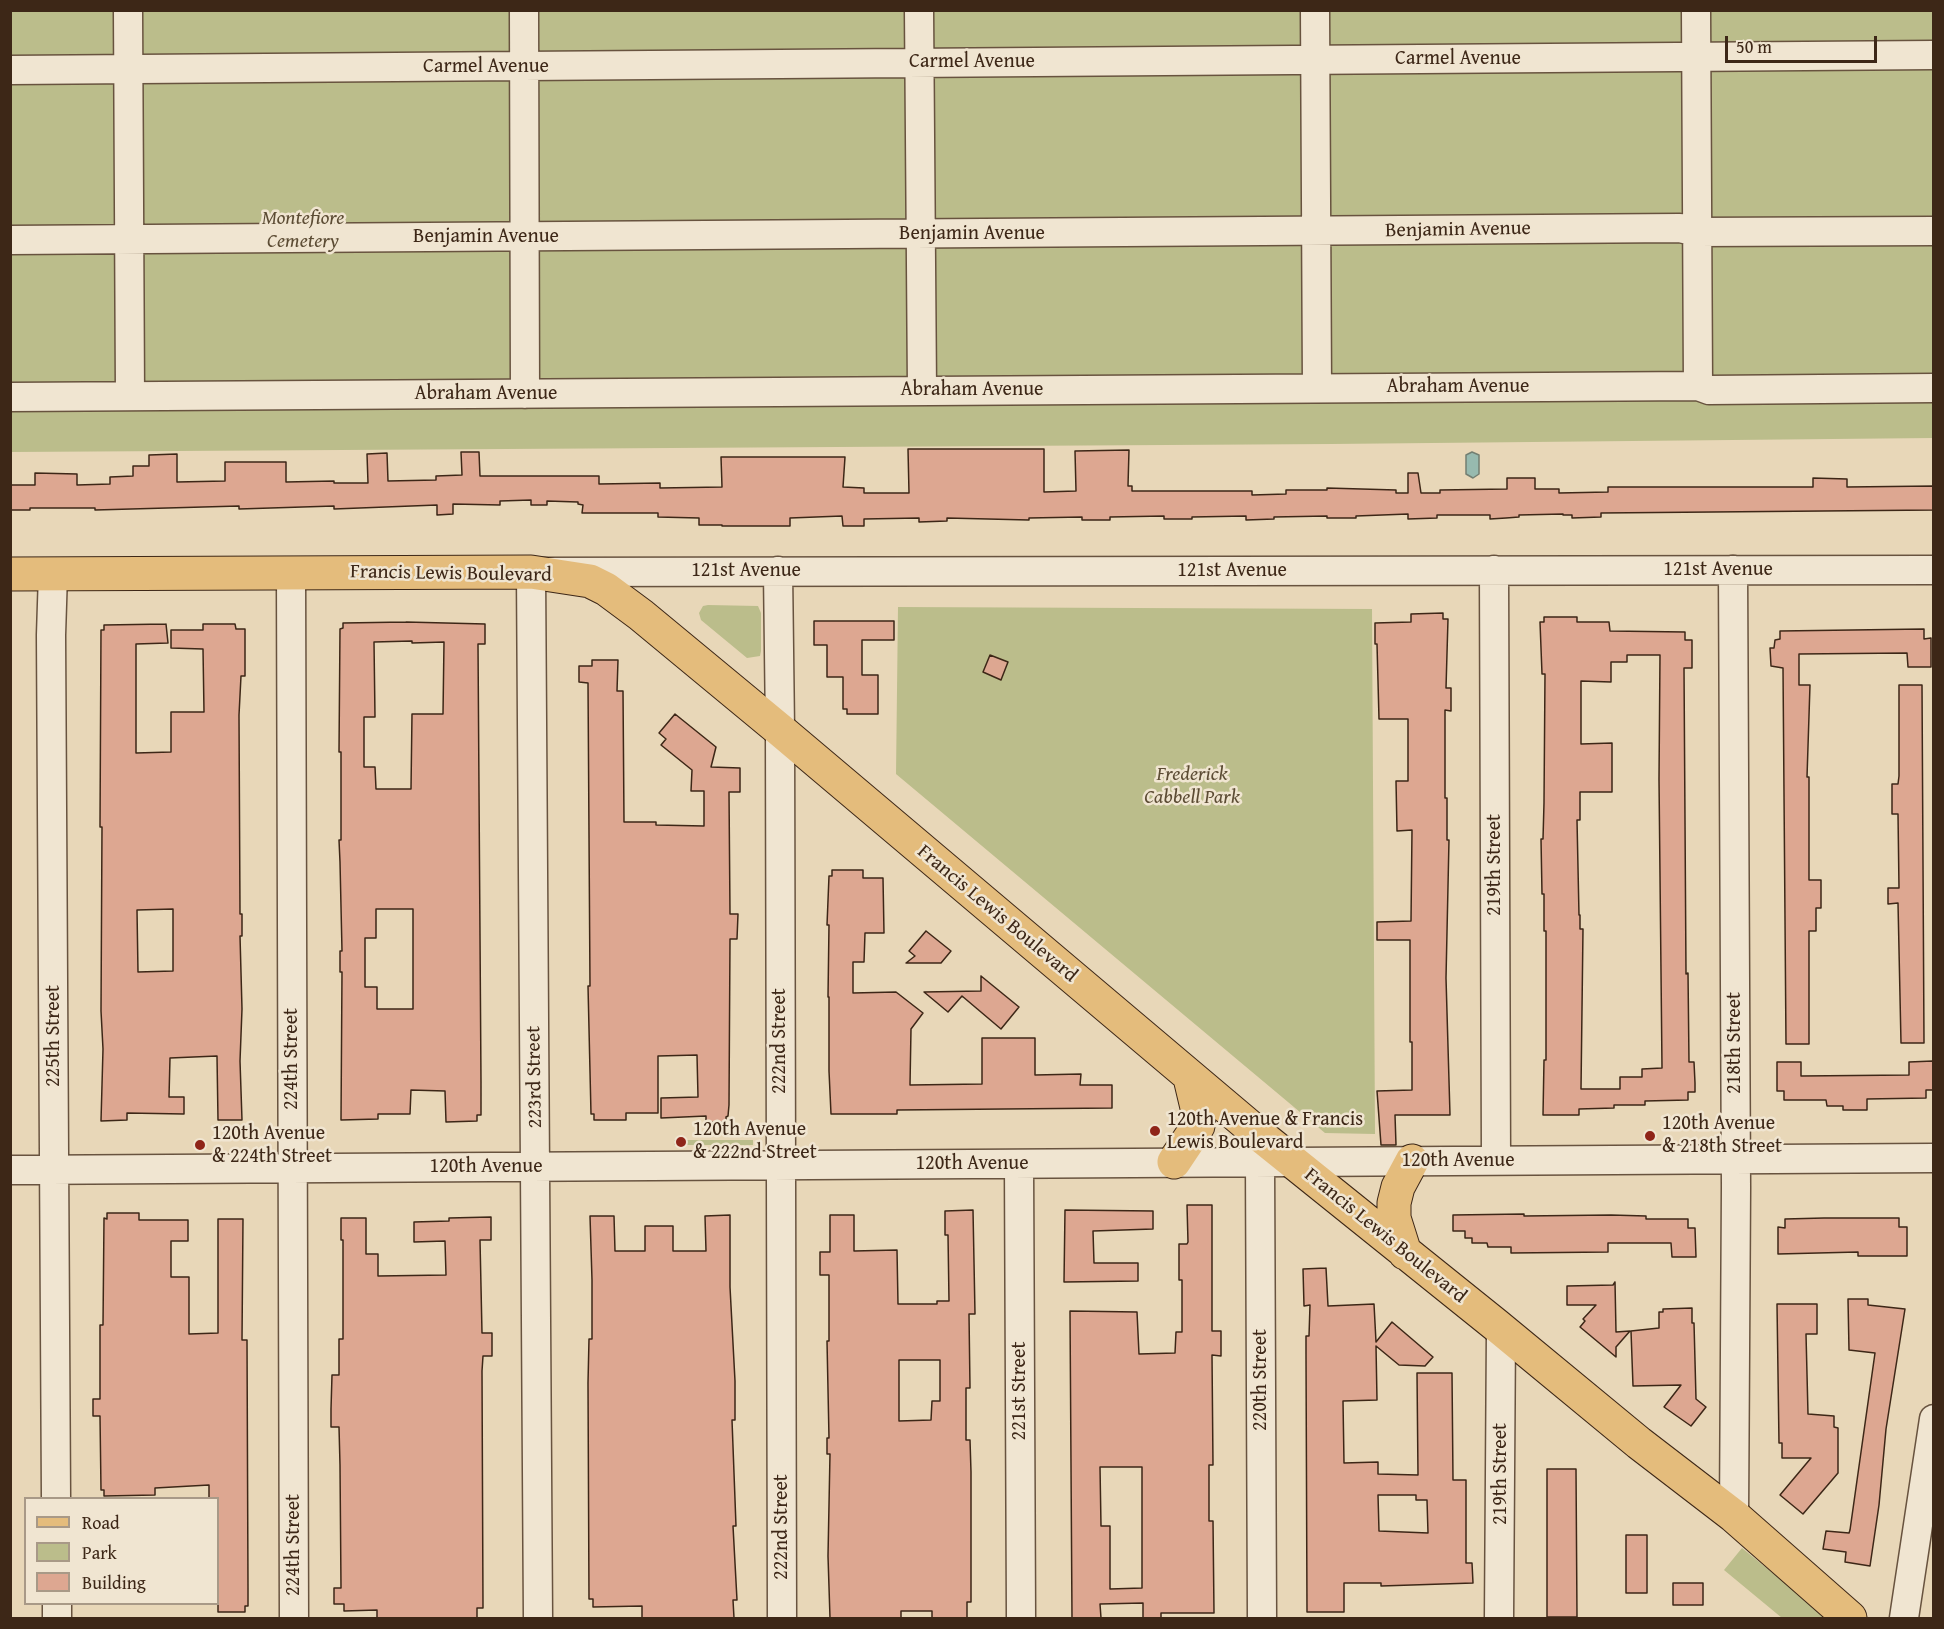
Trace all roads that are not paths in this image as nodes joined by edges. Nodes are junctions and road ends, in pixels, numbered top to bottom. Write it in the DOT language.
graph roads {
  1 [pos="128,10"];
  2 [pos="524,10"];
  3 [pos="919,10"];
  4 [pos="1315,10"];
  5 [pos="1696,10"];
  6 [pos="1934,55"];
  7 [pos="1697,57"];
  8 [pos="1316,60"];
  9 [pos="920,62"];
  10 [pos="524,67"];
  11 [pos="128,69"];
  12 [pos="10,70"];
  13 [pos="1317,231"];
  14 [pos="1934,231"];
  15 [pos="1697,232"];
  16 [pos="921,234"];
  17 [pos="525,237"];
  18 [pos="10,240"];
  19 [pos="129,240"];
  20 [pos="1698,386"];
  21 [pos="1317,388"];
  22 [pos="1934,388"];
  23 [pos="922,390"];
  24 [pos="525,394"];
  25 [pos="130,396"];
  26 [pos="10,397"];
  27 [pos="1494,570"];
  28 [pos="1733,570"];
  29 [pos="1934,570"];
  30 [pos="778,571"];
  31 [pos="291,572"];
  32 [pos="531,572"];
  33 [pos="53,573"];
  34 [pos="10,574"];
  35 [pos="780,730"];
  36 [pos="1190,1078"];
  37 [pos="1264,1152"];
  38 [pos="1934,1158"];
  39 [pos="1736,1159"];
  40 [pos="1496,1160"];
  41 [pos="1412,1161"];
  42 [pos="1174,1162"];
  43 [pos="1293,1162"];
  44 [pos="1019,1164"];
  45 [pos="780,1165"];
  46 [pos="536,1166"];
  47 [pos="292,1168"];
  48 [pos="55,1169"];
  49 [pos="10,1170"];
  50 [pos="1405,1253"];
  51 [pos="1502,1329"];
  52 [pos="1934,1419"];
  53 [pos="56,1497"];
  54 [pos="1734,1516"];
  55 [pos="294,1618"];
  56 [pos="538,1618"];
  57 [pos="782,1618"];
  58 [pos="1021,1618"];
  59 [pos="1262,1618"];
  60 [pos="1500,1618"];
  61 [pos="1850,1618"];
  62 [pos="1904,1618"];
  1 -- 11 [label="street"];
  2 -- 10 [label="street"];
  3 -- 9 [label="street"];
  4 -- 8 [label="street"];
  5 -- 7 [label="street"];
  6 -- 7 [label="street, Carmel Avenue"];
  7 -- 8 [label="street, Carmel Avenue"];
  7 -- 15 [label="street"];
  8 -- 9 [label="street, Carmel Avenue"];
  8 -- 13 [label="street"];
  9 -- 10 [label="street, Carmel Avenue"];
  9 -- 16 [label="street"];
  10 -- 11 [label="street, Carmel Avenue"];
  10 -- 17 [label="street"];
  11 -- 12 [label="street, Carmel Avenue"];
  11 -- 19 [label="street"];
  13 -- 15 [label="street, Benjamin Avenue"];
  13 -- 16 [label="street, Benjamin Avenue"];
  13 -- 21 [label="street"];
  14 -- 15 [label="street, Benjamin Avenue"];
  15 -- 20 [label="street"];
  16 -- 17 [label="street, Benjamin Avenue"];
  16 -- 23 [label="street"];
  17 -- 19 [label="street, Benjamin Avenue"];
  17 -- 24 [label="street"];
  18 -- 19 [label="street, Benjamin Avenue"];
  19 -- 25 [label="street"];
  20 -- 21 [label="street, Abraham Avenue"];
  20 -- 22 [label="street, Abraham Avenue"];
  21 -- 23 [label="street, Abraham Avenue"];
  23 -- 24 [label="street, Abraham Avenue"];
  24 -- 25 [label="street, Abraham Avenue"];
  25 -- 26 [label="street, Abraham Avenue"];
  27 -- 28 [label="street, 121st Avenue"];
  27 -- 30 [label="street, 121st Avenue"];
  27 -- 40 [label="street, 219th Street"];
  28 -- 29 [label="street, 121st Avenue"];
  28 -- 39 [label="street, 218th Street"];
  30 -- 32 [label="street, 121st Avenue"];
  30 -- 35 [label="street, 222nd Street"];
  31 -- 32 [label="main road, Francis Lewis Boulevard"];
  31 -- 33 [label="main road, Francis Lewis Boulevard"];
  31 -- 47 [label="street, 224th Street"];
  32 -- 35 [label="main road, Francis Lewis Boulevard"];
  32 -- 46 [label="street, 223rd Street"];
  33 -- 34 [label="main road, Francis Lewis Boulevard"];
  33 -- 48 [label="street, 225th Street"];
  35 -- 36 [label="main road, Francis Lewis Boulevard"];
  35 -- 45 [label="street, 222nd Street"];
  36 -- 37 [label="main road, Francis Lewis Boulevard"];
  36 -- 42 [label="main road"];
  37 -- 42 [label="street, 120th Avenue"];
  37 -- 43 [label="main road, Francis Lewis Boulevard"];
  37 -- 59 [label="street, 220th Street"];
  38 -- 39 [label="street, 120th Avenue"];
  39 -- 40 [label="street, 120th Avenue"];
  39 -- 54 [label="street, 218th Street"];
  40 -- 41 [label="street, 120th Avenue"];
  41 -- 43 [label="street, 120th Avenue"];
  41 -- 50 [label="main road"];
  42 -- 44 [label="street, 120th Avenue"];
  43 -- 50 [label="main road, Francis Lewis Boulevard"];
  44 -- 45 [label="street, 120th Avenue"];
  44 -- 58 [label="street, 221st Street"];
  45 -- 46 [label="street, 120th Avenue"];
  45 -- 57 [label="street, 222nd Street"];
  46 -- 47 [label="street, 120th Avenue"];
  46 -- 56 [label="street, 223rd Street"];
  47 -- 48 [label="street, 120th Avenue"];
  47 -- 55 [label="street, 224th Street"];
  48 -- 49 [label="street, 120th Avenue"];
  48 -- 53 [label="street, 225th Street"];
  50 -- 51 [label="main road, Francis Lewis Boulevard"];
  51 -- 54 [label="main road, Francis Lewis Boulevard"];
  51 -- 60 [label="street, 219th Street"];
  52 -- 62 [label="street"];
  54 -- 61 [label="main road, Francis Lewis Boulevard"];
}
